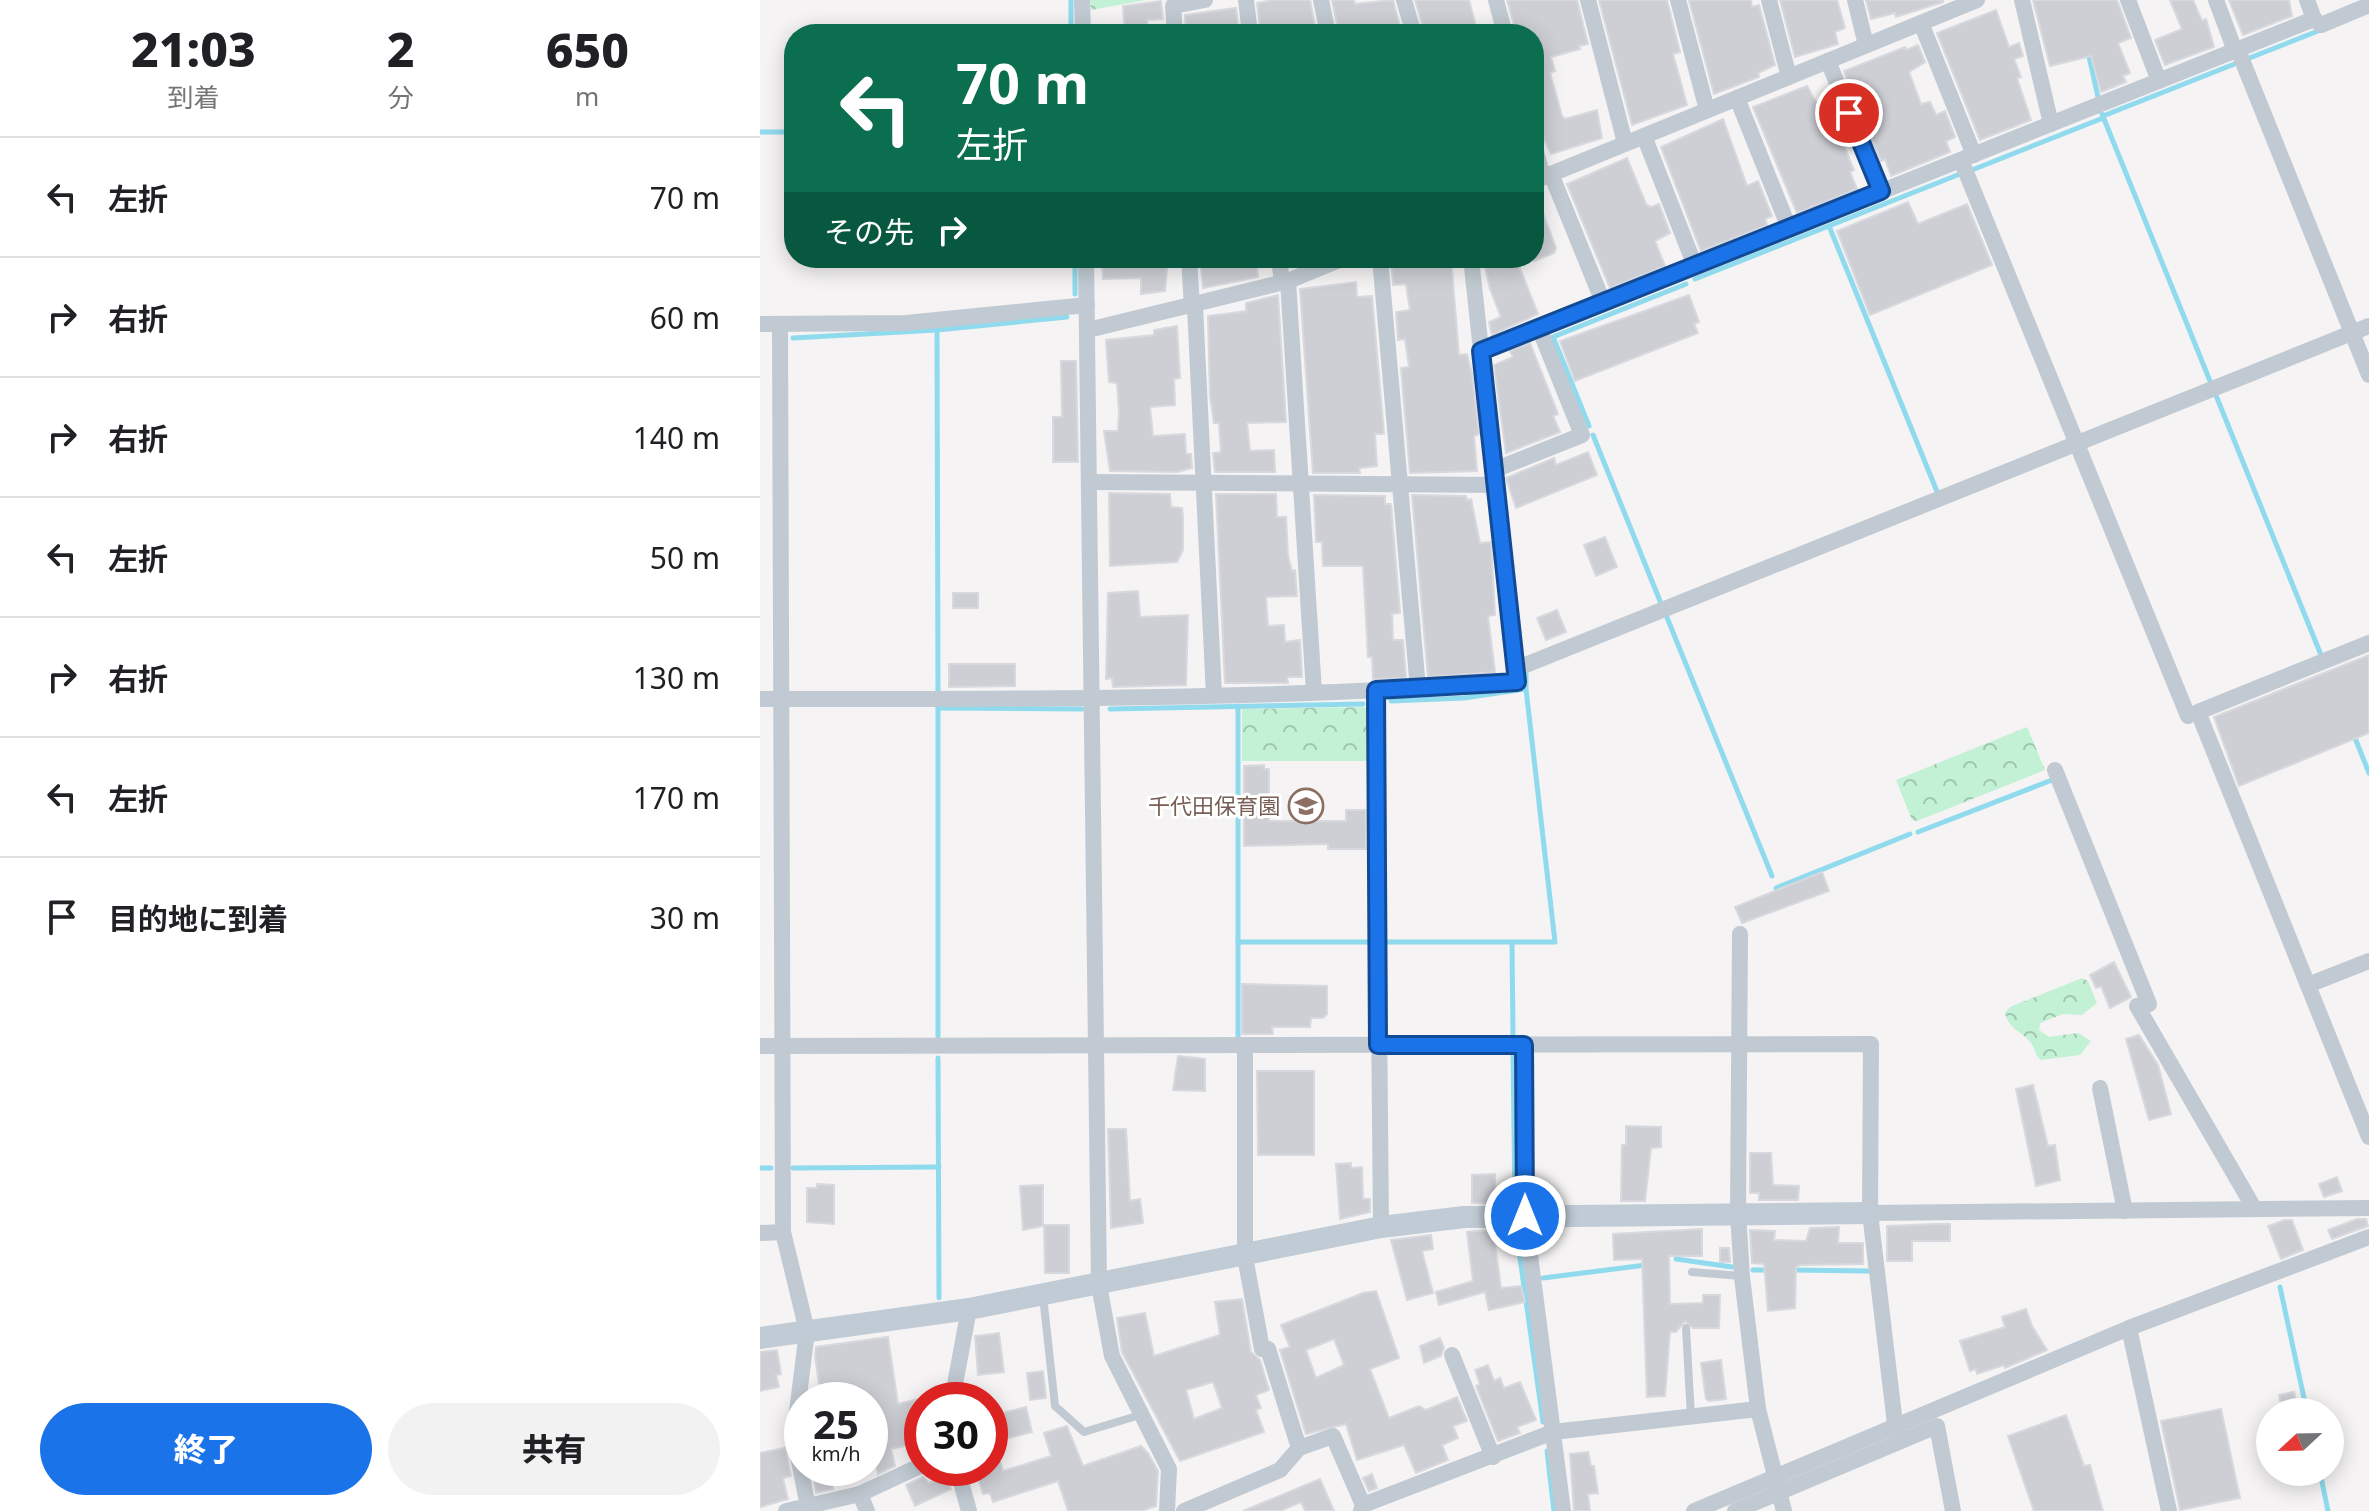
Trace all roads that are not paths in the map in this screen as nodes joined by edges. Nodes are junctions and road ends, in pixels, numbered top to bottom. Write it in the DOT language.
graph roads {
  1 [pos="1082,0"];
  2 [pos="1205,0"];
  3 [pos="1246,0"];
  4 [pos="1321,0"];
  5 [pos="1404,0"];
  6 [pos="1496,0"];
  7 [pos="1588,0"];
  8 [pos="1678,0"];
  9 [pos="1769,0"];
  10 [pos="1855,0"];
  11 [pos="1977,0"];
  12 [pos="2022,0"];
  13 [pos="2128,0"];
  14 [pos="2216,0"];
  15 [pos="2307,0"];
  16 [pos="2369,5"];
  17 [pos="1941,7"];
  18 [pos="2314,19"];
  19 [pos="1921,23"];
  20 [pos="1083,24"];
  21 [pos="1174,24"];
  22 [pos="1249,24"];
  23 [pos="1326,24"];
  24 [pos="1411,24"];
  25 [pos="1502,24"];
  26 [pos="1866,45"];
  27 [pos="2236,50"];
  28 [pos="1828,61"];
  29 [pos="1789,77"];
  30 [pos="2159,81"];
  31 [pos="1737,98"];
  32 [pos="1707,110"];
  33 [pos="2051,124"];
  34 [pos="1644,136"];
  35 [pos="1625,143"];
  36 [pos="1968,157"];
  37 [pos="1544,176"];
  38 [pos="1544,181"];
  39 [pos="1881,191"];
  40 [pos="1789,228"];
  41 [pos="1695,266"];
  42 [pos="1086,268"];
  43 [pos="1190,268"];
  44 [pos="1282,268"];
  45 [pos="1319,268"];
  46 [pos="1381,268"];
  47 [pos="1472,268"];
  48 [pos="1285,282"];
  49 [pos="1603,302"];
  50 [pos="1087,305"];
  51 [pos="1194,307"];
  52 [pos="760,324"];
  53 [pos="780,324"];
  54 [pos="2369,326"];
  55 [pos="1539,328"];
  56 [pos="1088,330"];
  57 [pos="2352,333"];
  58 [pos="1481,351"];
  59 [pos="2369,375"];
  60 [pos="2077,444"];
  61 [pos="1495,478"];
  62 [pos="1090,482"];
  63 [pos="1202,483"];
  64 [pos="1301,484"];
  65 [pos="1400,485"];
  66 [pos="2369,643"];
  67 [pos="1515,666"];
  68 [pos="1418,689"];
  69 [pos="1376,690"];
  70 [pos="1314,692"];
  71 [pos="1214,695"];
  72 [pos="1094,698"];
  73 [pos="760,699"];
  74 [pos="780,699"];
  75 [pos="2188,716"];
  76 [pos="2055,770"];
  77 [pos="1740,934"];
  78 [pos="2369,961"];
  79 [pos="2308,985"];
  80 [pos="1739,1044"];
  81 [pos="1245,1045"];
  82 [pos="1378,1045"];
  83 [pos="1524,1045"];
  84 [pos="760,1046"];
  85 [pos="780,1046"];
  86 [pos="1094,1046"];
  87 [pos="2100,1088"];
  88 [pos="2369,1137"];
  89 [pos="2254,1208"];
  90 [pos="2369,1208"];
  91 [pos="2125,1211"];
  92 [pos="1738,1213"];
  93 [pos="1870,1213"];
  94 [pos="1525,1216"];
  95 [pos="1381,1227"];
  96 [pos="783,1232"];
  97 [pos="760,1233"];
  98 [pos="2369,1237"];
  99 [pos="1245,1257"];
  100 [pos="1692,1272"];
  101 [pos="1742,1277"];
  102 [pos="1099,1285"];
  103 [pos="1043,1295"];
  104 [pos="969,1309"];
  105 [pos="1686,1328"];
  106 [pos="807,1331"];
  107 [pos="2130,1332"];
  108 [pos="760,1338"];
  109 [pos="1452,1355"];
  110 [pos="955,1382"];
  111 [pos="1758,1409"];
  112 [pos="1140,1415"];
  113 [pos="1691,1417"];
  114 [pos="1553,1432"];
  115 [pos="1898,1432"];
  116 [pos="1299,1448"];
  117 [pos="1493,1457"];
  118 [pos="904,1473"];
  119 [pos="1777,1484"];
  120 [pos="962,1486"];
  121 [pos="860,1494"];
  122 [pos="808,1507"];
  123 [pos="1362,1508"];
  124 [pos="786,1511"];
  125 [pos="867,1511"];
  126 [pos="969,1511"];
  127 [pos="1167,1511"];
  128 [pos="1184,1511"];
  129 [pos="1563,1511"];
  130 [pos="1694,1511"];
  131 [pos="1735,1511"];
  132 [pos="1784,1511"];
  133 [pos="1953,1511"];
  134 [pos="2169,1511"];
  1 -- 20 [label="street"];
  2 -- 21 [label="street"];
  3 -- 22 [label="street"];
  4 -- 23 [label="street"];
  5 -- 24 [label="street"];
  6 -- 25 [label="street"];
  7 -- 35 [label="street"];
  8 -- 32 [label="street"];
  9 -- 29 [label="street"];
  10 -- 26 [label="street"];
  11 -- 17 [label="street"];
  12 -- 33 [label="street"];
  13 -- 30 [label="street"];
  14 -- 27 [label="street"];
  15 -- 18 [label="street"];
  16 -- 18 [label="street"];
  17 -- 19 [label="street"];
  18 -- 27 [label="street"];
  19 -- 26 [label="street"];
  19 -- 36 [label="street"];
  26 -- 28 [label="street"];
  27 -- 30 [label="street"];
  27 -- 57 [label="street"];
  28 -- 29 [label="street"];
  28 -- 39 [label="street"];
  29 -- 31 [label="street"];
  30 -- 33 [label="street"];
  31 -- 32 [label="street"];
  31 -- 40 [label="street"];
  32 -- 34 [label="street"];
  33 -- 36 [label="street"];
  34 -- 35 [label="street"];
  34 -- 41 [label="street"];
  35 -- 37 [label="street"];
  36 -- 39 [label="street"];
  36 -- 60 [label="street"];
  38 -- 49 [label="street"];
  39 -- 40 [label="street"];
  40 -- 41 [label="street"];
  41 -- 49 [label="street"];
  42 -- 50 [label="street"];
  43 -- 51 [label="street"];
  44 -- 48 [label="street"];
  45 -- 48 [label="street"];
  46 -- 65 [label="street"];
  47 -- 58 [label="street"];
  48 -- 51 [label="street"];
  48 -- 64 [label="street"];
  49 -- 55 [label="street"];
  50 -- 53 [label="street"];
  50 -- 56 [label="street"];
  51 -- 56 [label="street"];
  51 -- 63 [label="street"];
  52 -- 53 [label="street"];
  53 -- 74 [label="street"];
  54 -- 57 [label="street"];
  55 -- 58 [label="street"];
  55 -- 61 [label="street"];
  56 -- 62 [label="street"];
  57 -- 59 [label="street"];
  57 -- 60 [label="street"];
  58 -- 61 [label="street"];
  60 -- 67 [label="street"];
  60 -- 75 [label="street"];
  61 -- 65 [label="street"];
  61 -- 67 [label="street"];
  62 -- 63 [label="street"];
  62 -- 72 [label="street"];
  63 -- 64 [label="street"];
  63 -- 71 [label="street"];
  64 -- 65 [label="street"];
  64 -- 70 [label="street"];
  65 -- 68 [label="street"];
  66 -- 79 [label="street"];
  67 -- 68 [label="street"];
  68 -- 69 [label="street"];
  69 -- 70 [label="street"];
  69 -- 82 [label="street"];
  70 -- 71 [label="street"];
  71 -- 72 [label="street"];
  72 -- 74 [label="street"];
  72 -- 86 [label="street"];
  73 -- 74 [label="street"];
  74 -- 85 [label="street"];
  76 -- 89 [label="street"];
  77 -- 80 [label="street"];
  78 -- 79 [label="street"];
  79 -- 88 [label="street"];
  80 -- 83 [label="street"];
  80 -- 92 [label="street"];
  80 -- 93 [label="street"];
  81 -- 82 [label="street"];
  81 -- 86 [label="street"];
  81 -- 99 [label="street"];
  82 -- 83 [label="street"];
  82 -- 95 [label="street"];
  83 -- 94 [label="street"];
  84 -- 85 [label="street"];
  85 -- 86 [label="street"];
  85 -- 96 [label="street"];
  86 -- 102 [label="street"];
  87 -- 91 [label="street"];
  89 -- 90 [label="street"];
  89 -- 91 [label="street"];
  91 -- 93 [label="street"];
  92 -- 93 [label="street"];
  92 -- 94 [label="street"];
  92 -- 101 [label="street"];
  93 -- 115 [label="street"];
  94 -- 95 [label="street"];
  94 -- 114 [label="street"];
  95 -- 99 [label="street"];
  96 -- 97 [label="street"];
  96 -- 106 [label="street"];
  98 -- 107 [label="street"];
  99 -- 102 [label="street"];
  99 -- 116 [label="street"];
  100 -- 101 [label="lane"];
  101 -- 111 [label="street"];
  102 -- 103 [label="street"];
  102 -- 112 [label="street"];
  103 -- 104 [label="street"];
  103 -- 112 [label="lane"];
  104 -- 106 [label="street"];
  104 -- 110 [label="street"];
  105 -- 113 [label="lane"];
  106 -- 108 [label="street"];
  106 -- 122 [label="street"];
  107 -- 115 [label="street"];
  107 -- 134 [label="street"];
  109 -- 117 [label="street"];
  111 -- 113 [label="street"];
  111 -- 119 [label="street"];
  112 -- 127 [label="street"];
  113 -- 114 [label="street"];
  114 -- 117 [label="street"];
  114 -- 129 [label="street"];
  115 -- 119 [label="street"];
  115 -- 133 [label="street"];
  116 -- 123 [label="street"];
  116 -- 128 [label="street"];
  117 -- 123 [label="street"];
  118 -- 121 [label="street"];
  119 -- 130 [label="street"];
  119 -- 131 [label="street"];
  119 -- 132 [label="street"];
  120 -- 126 [label="street"];
  121 -- 122 [label="street"];
  121 -- 125 [label="street"];
  122 -- 124 [label="street"];
}
